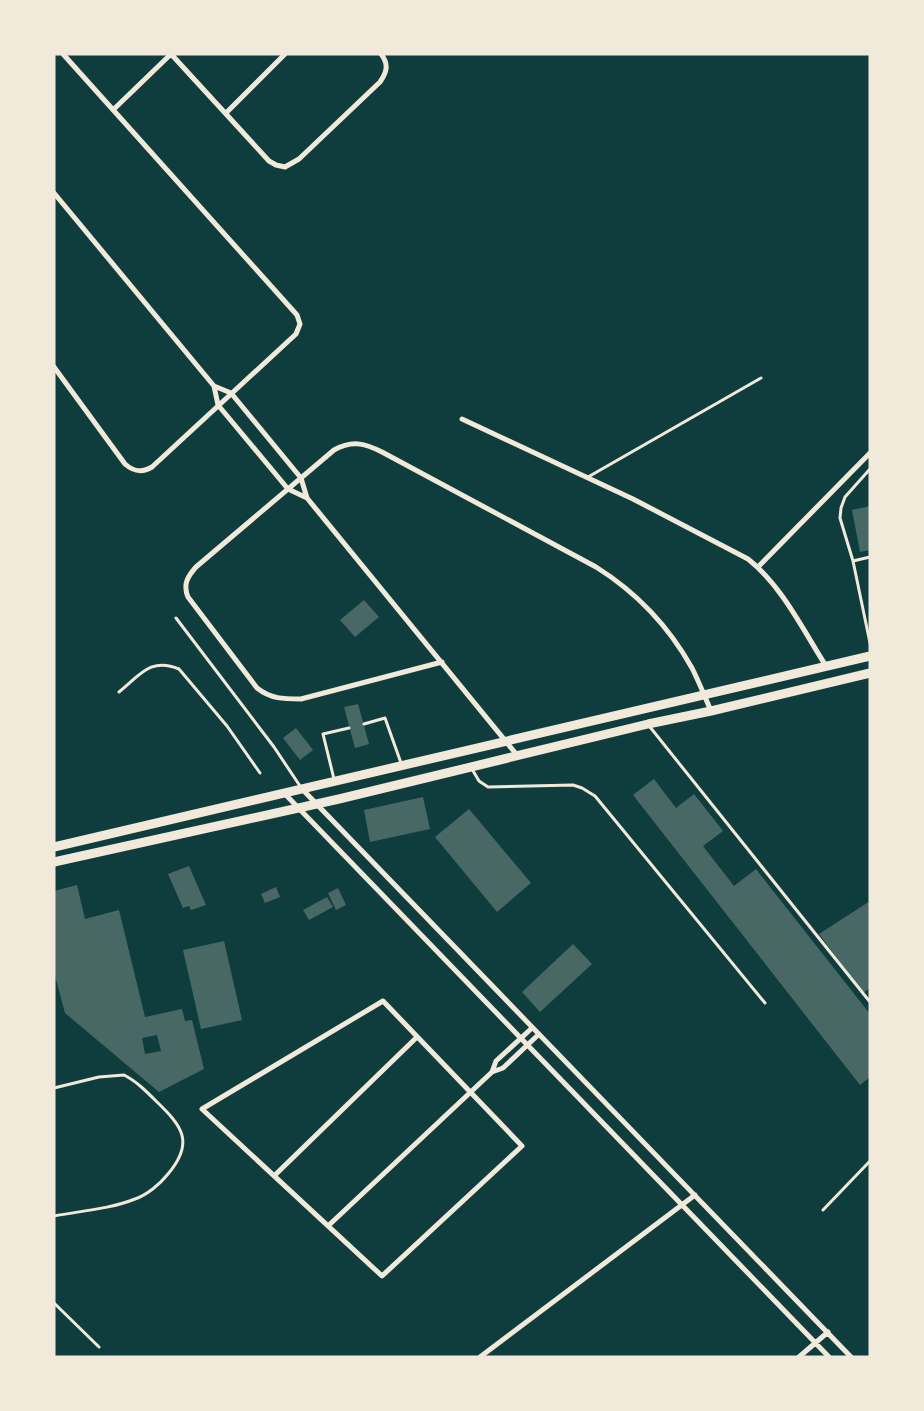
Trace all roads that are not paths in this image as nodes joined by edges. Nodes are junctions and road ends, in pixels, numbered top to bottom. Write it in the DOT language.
graph roads {
  1 [pos="63,54"];
  2 [pos="171,54"];
  3 [pos="285,54"];
  4 [pos="381,54"];
  5 [pos="113,110"];
  6 [pos="227,112"];
  7 [pos="54,193"];
  8 [pos="54,367"];
  9 [pos="760,378"];
  10 [pos="214,386"];
  11 [pos="231,393"];
  12 [pos="218,405"];
  13 [pos="462,419"];
  14 [pos="870,453"];
  15 [pos="870,470"];
  16 [pos="301,478"];
  17 [pos="586,478"];
  18 [pos="288,489"];
  19 [pos="307,498"];
  20 [pos="870,557"];
  21 [pos="853,561"];
  22 [pos="758,567"];
  23 [pos="176,618"];
  24 [pos="870,643"];
  25 [pos="870,656"];
  26 [pos="442,662"];
  27 [pos="826,666"];
  28 [pos="870,673"];
  29 [pos="119,692"];
  30 [pos="704,695"];
  31 [pos="664,704"];
  32 [pos="711,711"];
  33 [pos="668,720"];
  34 [pos="364,724"];
  35 [pos="648,724"];
  36 [pos="349,728"];
  37 [pos="506,740"];
  38 [pos="517,755"];
  39 [pos="402,765"];
  40 [pos="471,767"];
  41 [pos="260,773"];
  42 [pos="334,780"];
  43 [pos="301,788"];
  44 [pos="284,792"];
  45 [pos="315,804"];
  46 [pos="298,807"];
  47 [pos="54,847"];
  48 [pos="54,862"];
  49 [pos="870,1002"];
  50 [pos="765,1003"];
  51 [pos="532,1028"];
  52 [pos="538,1035"];
  53 [pos="417,1037"];
  54 [pos="521,1038"];
  55 [pos="528,1045"];
  56 [pos="492,1072"];
  57 [pos="54,1088"];
  58 [pos="470,1093"];
  59 [pos="870,1161"];
  60 [pos="274,1176"];
  61 [pos="695,1195"];
  62 [pos="682,1205"];
  63 [pos="823,1210"];
  64 [pos="54,1216"];
  65 [pos="328,1226"];
  66 [pos="54,1303"];
  67 [pos="828,1332"];
  68 [pos="816,1343"];
  69 [pos="99,1347"];
  70 [pos="480,1357"];
  71 [pos="799,1357"];
  72 [pos="829,1357"];
  73 [pos="851,1357"];
  1 -- 5 [label="street"];
  2 -- 5 [label="street"];
  2 -- 6 [label="street"];
  3 -- 6 [label="street"];
  4 -- 6 [label="street"];
  5 -- 11 [label="street"];
  7 -- 10 [label="street"];
  8 -- 12 [label="street"];
  9 -- 17 [label="lane"];
  10 -- 11 [label="street"];
  10 -- 12 [label="street"];
  11 -- 12 [label="street"];
  11 -- 16 [label="street"];
  12 -- 18 [label="street"];
  13 -- 17 [label="street"];
  14 -- 22 [label="street"];
  15 -- 21 [label="lane"];
  16 -- 18 [label="street"];
  16 -- 19 [label="street"];
  16 -- 30 [label="street"];
  17 -- 22 [label="street"];
  18 -- 19 [label="street"];
  18 -- 26 [label="street"];
  19 -- 26 [label="street"];
  20 -- 21 [label="lane"];
  21 -- 24 [label="lane"];
  22 -- 27 [label="street"];
  23 -- 43 [label="lane"];
  25 -- 27 [label="highway"];
  26 -- 37 [label="street"];
  27 -- 30 [label="highway"];
  28 -- 32 [label="highway"];
  29 -- 41 [label="lane"];
  30 -- 31 [label="highway"];
  30 -- 32 [label="street"];
  31 -- 33 [label="highway"];
  31 -- 37 [label="highway"];
  32 -- 33 [label="highway"];
  33 -- 35 [label="highway"];
  34 -- 39 [label="lane"];
  35 -- 38 [label="highway"];
  35 -- 49 [label="lane"];
  36 -- 42 [label="lane"];
  37 -- 38 [label="street"];
  37 -- 39 [label="highway"];
  38 -- 40 [label="highway"];
  39 -- 42 [label="highway"];
  40 -- 45 [label="highway"];
  40 -- 50 [label="lane"];
  42 -- 43 [label="highway"];
  43 -- 44 [label="highway"];
  43 -- 45 [label="street"];
  44 -- 46 [label="street"];
  44 -- 47 [label="highway"];
  45 -- 46 [label="highway"];
  45 -- 51 [label="street"];
  46 -- 48 [label="highway"];
  46 -- 54 [label="street"];
  51 -- 52 [label="street"];
  51 -- 54 [label="street"];
  52 -- 55 [label="street"];
  52 -- 61 [label="street"];
  53 -- 58 [label="street"];
  53 -- 60 [label="street"];
  53 -- 60 [label="street"];
  54 -- 55 [label="street"];
  54 -- 56 [label="street"];
  55 -- 56 [label="street"];
  55 -- 62 [label="street"];
  56 -- 58 [label="street"];
  57 -- 64 [label="lane"];
  58 -- 65 [label="street"];
  58 -- 65 [label="street"];
  59 -- 63 [label="lane"];
  60 -- 65 [label="street"];
  61 -- 62 [label="street"];
  61 -- 67 [label="street"];
  62 -- 68 [label="street"];
  62 -- 70 [label="street"];
  66 -- 69 [label="lane"];
  67 -- 68 [label="street"];
  67 -- 73 [label="street"];
  68 -- 71 [label="street"];
  68 -- 72 [label="street"];
}
